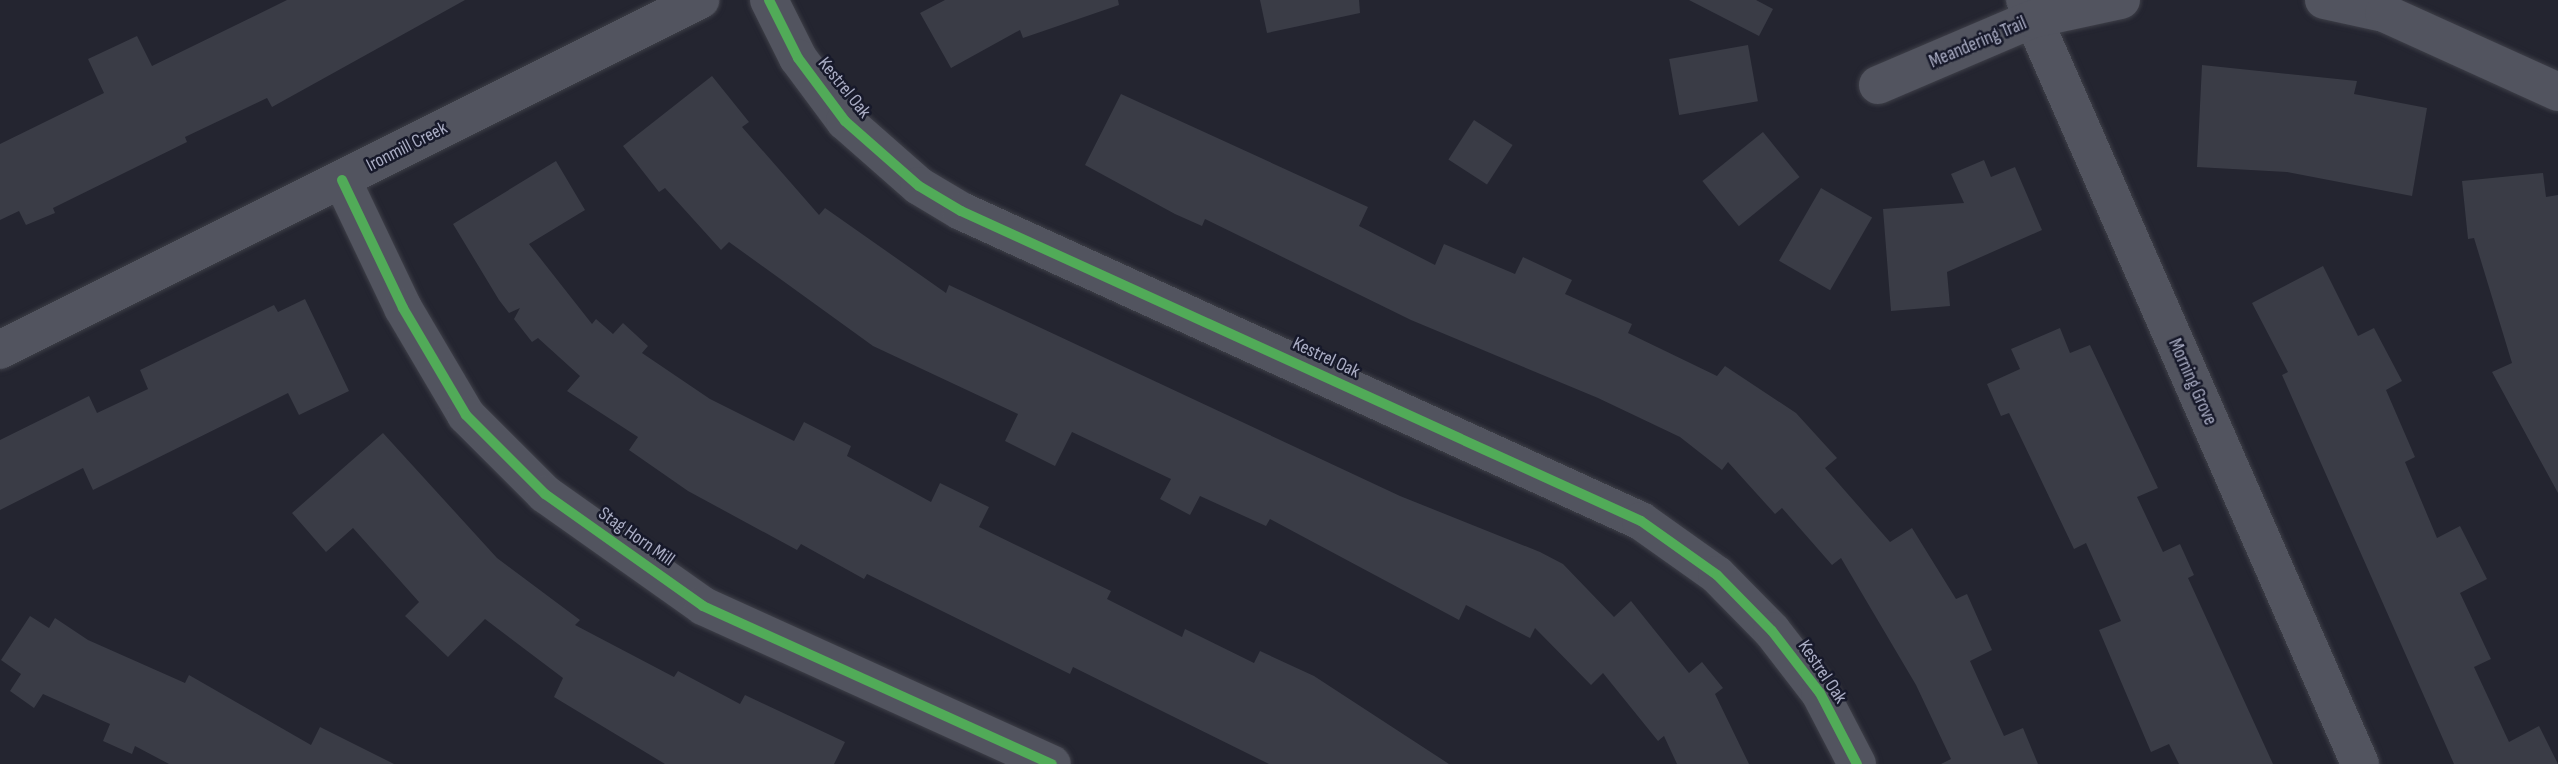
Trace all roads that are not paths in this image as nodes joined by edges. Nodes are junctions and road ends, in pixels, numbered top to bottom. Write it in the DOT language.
graph roads {
  1 [pos="700,0"];
  2 [pos="769,0"];
  3 [pos="2121,0"];
  4 [pos="2324,0"];
  5 [pos="2029,10"];
  6 [pos="1878,85"];
  7 [pos="2558,92"];
  8 [pos="342,180"];
  9 [pos="0,350"];
  10 [pos="1052,764"];
  11 [pos="1857,764"];
  12 [pos="2360,764"];
  1 -- 8 [label="street, Ironmill Creek"];
  2 -- 11 [label="street, Kestrel Oak"];
  3 -- 5 [label="street, Meandering Trail"];
  4 -- 7 [label="street"];
  5 -- 6 [label="street, Meandering Trail"];
  5 -- 12 [label="street, Morning Grove"];
  8 -- 9 [label="street, Ironmill Creek"];
  8 -- 10 [label="street, Stag Horn Mill"];
}
